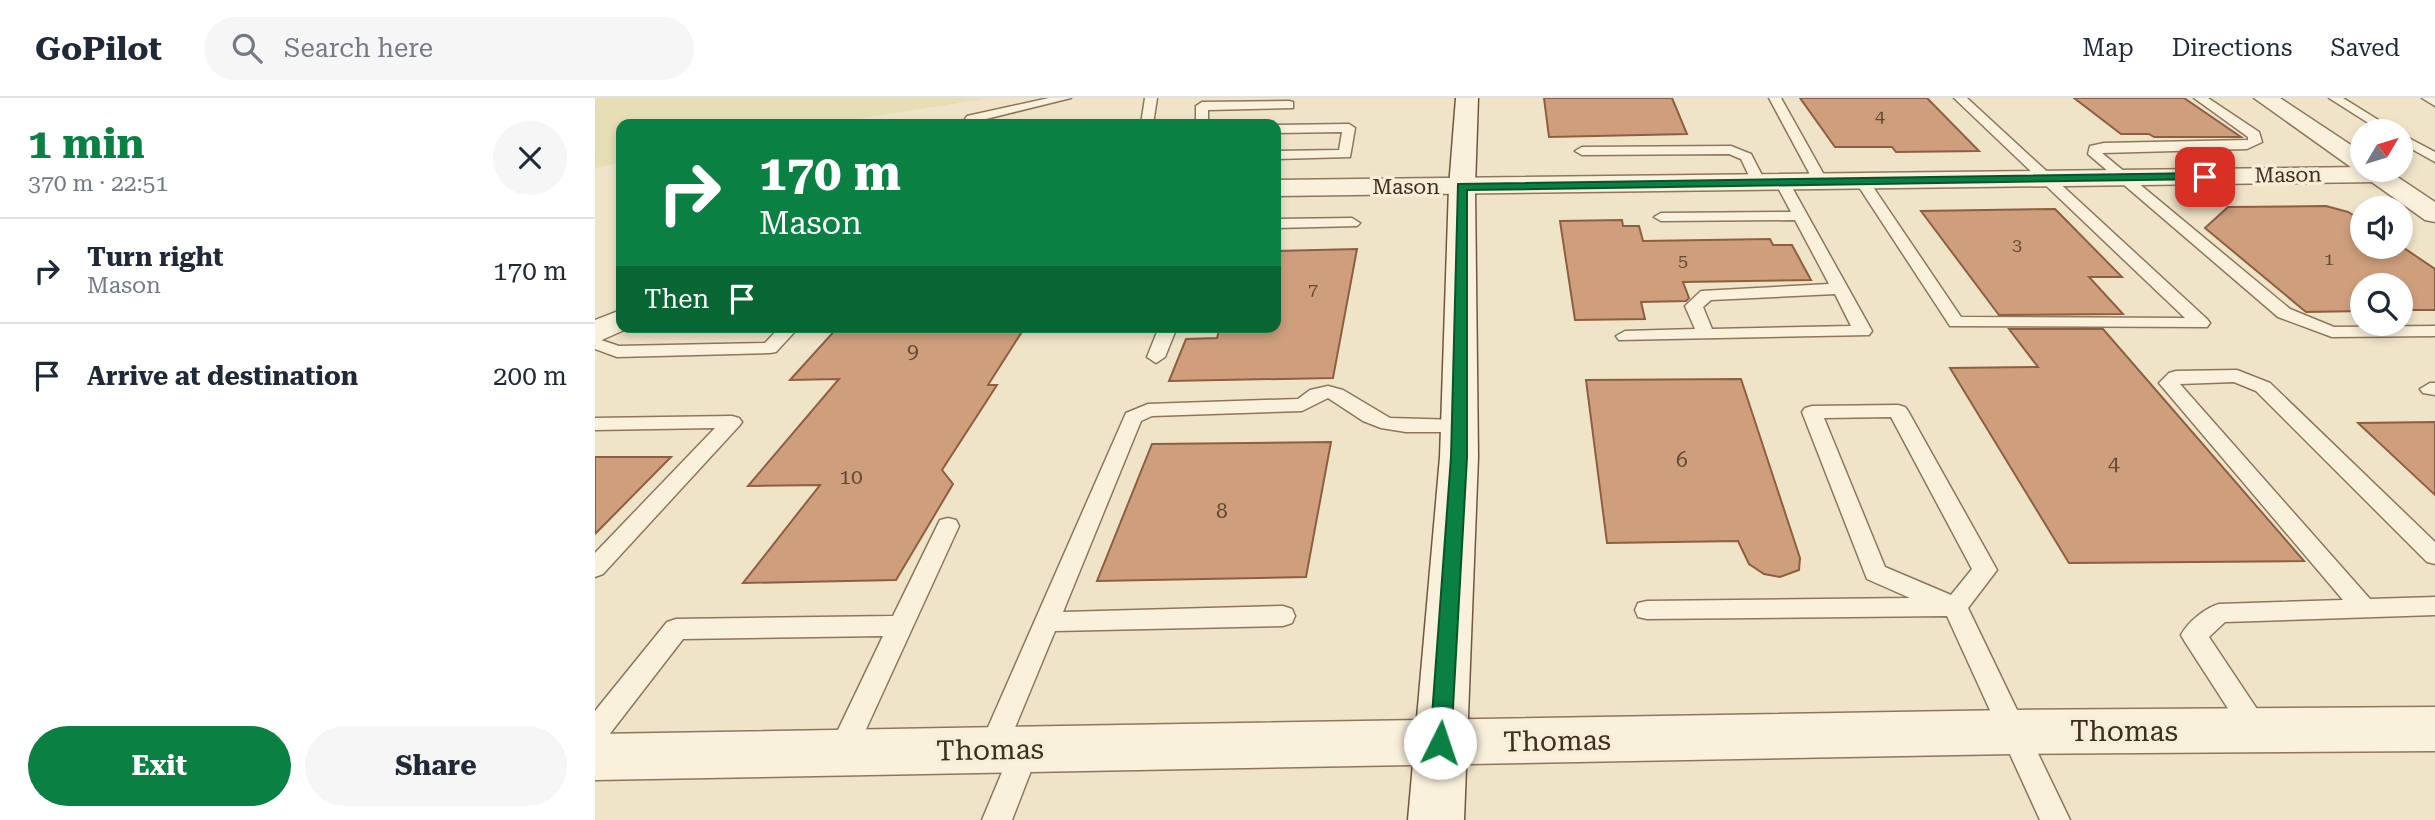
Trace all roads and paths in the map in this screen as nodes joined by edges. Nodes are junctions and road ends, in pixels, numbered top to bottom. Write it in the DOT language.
graph roads {
  1 [pos="1065,98"];
  2 [pos="1151,98"];
  3 [pos="1467,98"];
  4 [pos="1775,98"];
  5 [pos="1960,98"];
  6 [pos="2200,98"];
  7 [pos="2265,98"];
  8 [pos="2335,98"];
  9 [pos="2428,98"];
  10 [pos="2435,102"];
  11 [pos="1289,106"];
  12 [pos="971,119"];
  13 [pos="1148,119"];
  14 [pos="1202,119"];
  15 [pos="2370,119"];
  16 [pos="1281,129"];
  17 [pos="2413,145"];
  18 [pos="1582,151"];
  19 [pos="1281,155"];
  20 [pos="2350,157"];
  21 [pos="2435,158"];
  22 [pos="2350,171"];
  23 [pos="2126,178"];
  24 [pos="2046,179"];
  25 [pos="1862,181"];
  26 [pos="1770,182"];
  27 [pos="1821,182"];
  28 [pos="2387,182"];
  29 [pos="1462,187"];
  30 [pos="1281,188"];
  31 [pos="2435,214"];
  32 [pos="1799,216"];
  33 [pos="1661,217"];
  34 [pos="1352,223"];
  35 [pos="1281,224"];
  36 [pos="1838,289"];
  37 [pos="616,322"];
  38 [pos="2435,331"];
  39 [pos="595,333"];
  40 [pos="784,333"];
  41 [pos="1166,333"];
  42 [pos="1705,333"];
  43 [pos="1625,336"];
  44 [pos="595,343"];
  45 [pos="1156,356"];
  46 [pos="595,424"];
  47 [pos="1459,426"];
  48 [pos="948,526"];
  49 [pos="2435,556"];
  50 [pos="595,568"];
  51 [pos="2435,606"];
  52 [pos="1955,607"];
  53 [pos="2364,608"];
  54 [pos="1647,610"];
  55 [pos="1283,616"];
  56 [pos="1047,622"];
  57 [pos="901,626"];
  58 [pos="2435,729"];
  59 [pos="2257,730"];
  60 [pos="595,732"];
  61 [pos="2012,732"];
  62 [pos="1440,743"];
  63 [pos="1008,750"];
  64 [pos="841,753"];
  65 [pos="595,757"];
  66 [pos="997,820"];
  67 [pos="1436,820"];
  68 [pos="2055,820"];
  1 -- 12 [label="lane"];
  2 -- 13 [label="lane"];
  3 -- 29 [label="street"];
  4 -- 27 [label="lane"];
  5 -- 24 [label="lane"];
  6 -- 23 [label="lane"];
  7 -- 20 [label="street"];
  8 -- 15 [label="lane"];
  9 -- 10 [label="lane"];
  11 -- 14 [label="lane"];
  16 -- 19 [label="lane"];
  17 -- 21 [label="lane"];
  18 -- 26 [label="lane"];
  22 -- 23 [label="street, Mason"];
  23 -- 24 [label="street, Mason"];
  23 -- 38 [label="lane"];
  24 -- 25 [label="street, Mason"];
  24 -- 25 [label="lane"];
  25 -- 27 [label="street, Mason"];
  26 -- 27 [label="street, Mason"];
  26 -- 29 [label="street, Mason"];
  26 -- 32 [label="lane"];
  28 -- 31 [label="street"];
  29 -- 30 [label="street, Mason"];
  29 -- 47 [label="street"];
  32 -- 33 [label="lane"];
  32 -- 36 [label="lane"];
  34 -- 35 [label="lane"];
  36 -- 42 [label="lane"];
  36 -- 42 [label="lane"];
  37 -- 39 [label="street"];
  40 -- 44 [label="lane"];
  41 -- 45 [label="lane"];
  42 -- 43 [label="lane"];
  46 -- 50 [label="lane"];
  47 -- 56 [label="lane"];
  47 -- 62 [label="street"];
  48 -- 57 [label="lane"];
  49 -- 53 [label="lane"];
  51 -- 53 [label="lane"];
  52 -- 52 [label="lane"];
  52 -- 54 [label="lane"];
  52 -- 61 [label="lane"];
  53 -- 59 [label="lane"];
  55 -- 56 [label="lane"];
  56 -- 63 [label="lane"];
  57 -- 60 [label="lane"];
  57 -- 64 [label="lane"];
  58 -- 59 [label="street, Thomas"];
  59 -- 61 [label="street, Thomas"];
  61 -- 62 [label="street, Thomas"];
  61 -- 68 [label="lane"];
  62 -- 63 [label="street, Thomas"];
  62 -- 67 [label="street"];
  63 -- 64 [label="street, Thomas"];
  63 -- 66 [label="lane"];
  64 -- 65 [label="street, Thomas"];
}
